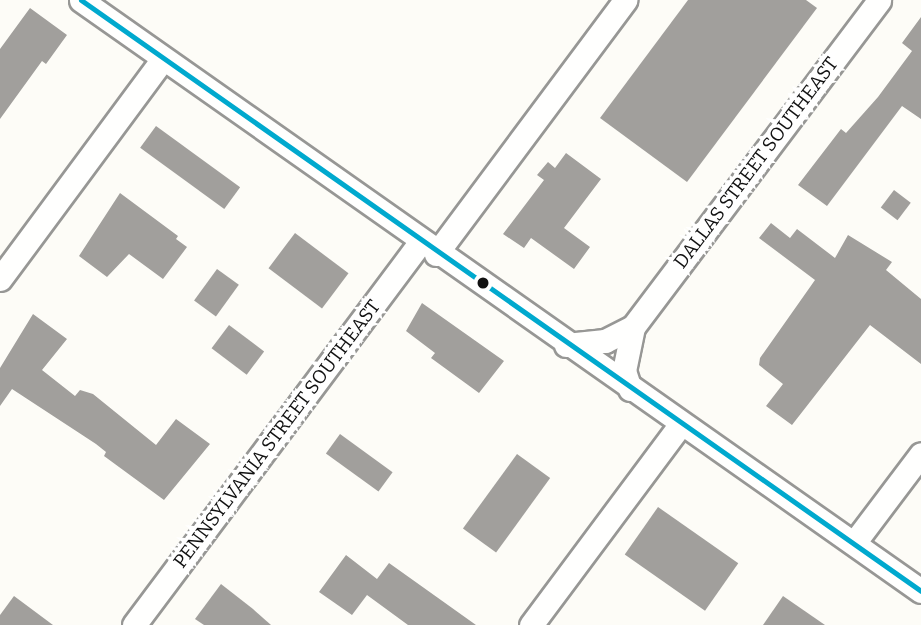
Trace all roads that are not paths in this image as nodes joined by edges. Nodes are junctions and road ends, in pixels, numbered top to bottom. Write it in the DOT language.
graph roads {
  1 [pos="80,0"];
  2 [pos="625,0"];
  3 [pos="879,0"];
  4 [pos="162,60"];
  5 [pos="428,248"];
  6 [pos="0,279"];
  7 [pos="633,327"];
  8 [pos="566,345"];
  9 [pos="630,389"];
  10 [pos="680,425"];
  11 [pos="921,454"];
  12 [pos="854,543"];
  13 [pos="921,591"];
  14 [pos="134,625"];
  15 [pos="531,625"];
  1 -- 4 [label="street"];
  2 -- 5 [label="street, PENNSYLVANIA STREET SOUTHEAST"];
  3 -- 7 [label="street, DALLAS STREET SOUTHEAST"];
  4 -- 5 [label="street"];
  4 -- 6 [label="street"];
  5 -- 8 [label="street"];
  5 -- 14 [label="street, PENNSYLVANIA STREET SOUTHEAST"];
  7 -- 8 [label="street, DALLAS STREET SOUTHEAST"];
  7 -- 9 [label="street, DALLAS STREET SOUTHEAST"];
  8 -- 9 [label="street"];
  9 -- 10 [label="street"];
  10 -- 12 [label="street"];
  10 -- 15 [label="street"];
  11 -- 12 [label="street"];
  12 -- 13 [label="street"];
}
